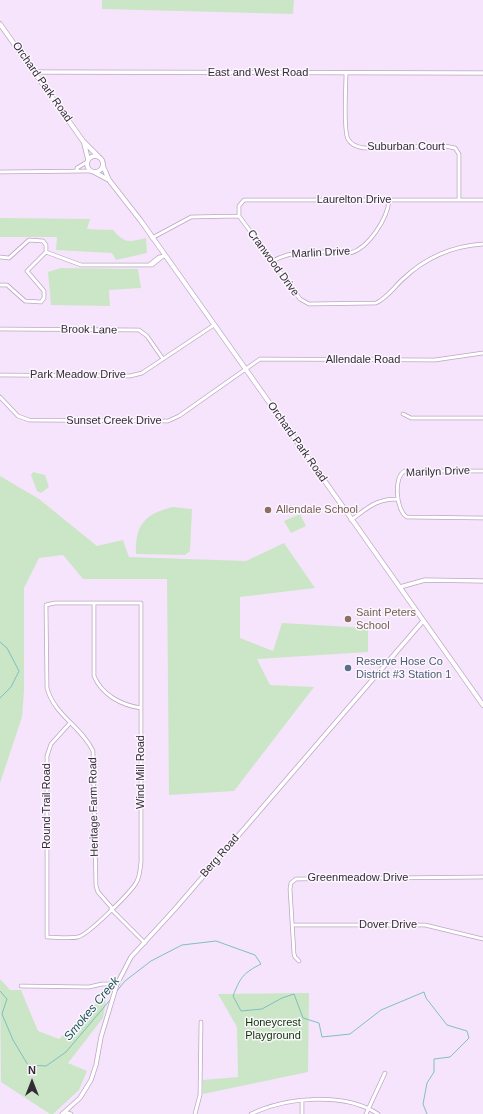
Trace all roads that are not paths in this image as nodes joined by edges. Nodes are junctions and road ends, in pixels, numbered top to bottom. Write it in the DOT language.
graph roads {
  1 [pos="0,24"];
  2 [pos="33,72"];
  3 [pos="346,73"];
  4 [pos="483,73"];
  5 [pos="83,141"];
  6 [pos="98,156"];
  7 [pos="87,160"];
  8 [pos="103,166"];
  9 [pos="76,171"];
  10 [pos="0,172"];
  11 [pos="92,172"];
  12 [pos="109,180"];
  13 [pos="388,200"];
  14 [pos="459,200"];
  15 [pos="483,200"];
  16 [pos="239,216"];
  17 [pos="152,238"];
  18 [pos="483,244"];
  19 [pos="46,252"];
  20 [pos="163,256"];
  21 [pos="0,258"];
  22 [pos="273,262"];
  23 [pos="0,284"];
  24 [pos="214,325"];
  25 [pos="0,329"];
  26 [pos="483,353"];
  27 [pos="163,359"];
  28 [pos="246,369"];
  29 [pos="0,376"];
  30 [pos="0,397"];
  31 [pos="403,414"];
  32 [pos="483,418"];
  33 [pos="483,471"];
  34 [pos="398,499"];
  35 [pos="483,518"];
  36 [pos="352,520"];
  37 [pos="483,581"];
  38 [pos="400,587"];
  39 [pos="94,603"];
  40 [pos="423,621"];
  41 [pos="483,704"];
  42 [pos="141,708"];
  43 [pos="70,723"];
  44 [pos="483,878"];
  45 [pos="47,897"];
  46 [pos="112,909"];
  47 [pos="292,926"];
  48 [pos="483,939"];
  49 [pos="145,943"];
  50 [pos="299,960"];
  51 [pos="117,984"];
  52 [pos="21,986"];
  53 [pos="200,1022"];
  54 [pos="385,1073"];
  55 [pos="302,1100"];
  56 [pos="368,1108"];
  57 [pos="63,1113"];
  58 [pos="70,1114"];
  59 [pos="195,1114"];
  60 [pos="251,1114"];
  61 [pos="302,1114"];
  62 [pos="366,1114"];
  63 [pos="378,1114"];
  1 -- 2 [label="main road, Orchard Park Road"];
  2 -- 3 [label="street, East and West Road"];
  2 -- 5 [label="main road, Orchard Park Road"];
  3 -- 4 [label="street, East and West Road"];
  3 -- 14 [label="street, Suburban Court"];
  5 -- 6 [label="main road, Orchard Park Road"];
  5 -- 7 [label="main road, Orchard Park Road"];
  6 -- 7 [label="main road"];
  6 -- 8 [label="main road"];
  7 -- 9 [label="street"];
  7 -- 11 [label="main road"];
  8 -- 11 [label="main road"];
  8 -- 12 [label="main road, Orchard Park Road"];
  9 -- 10 [label="street"];
  9 -- 11 [label="street"];
  11 -- 12 [label="main road, Orchard Park Road"];
  12 -- 17 [label="main road, Orchard Park Road"];
  13 -- 14 [label="street, Laurelton Drive"];
  13 -- 16 [label="street, Laurelton Drive"];
  13 -- 22 [label="street, Marlin Drive"];
  14 -- 15 [label="street, Laurelton Drive"];
  16 -- 17 [label="street"];
  16 -- 22 [label="street, Cranwood Drive"];
  17 -- 20 [label="main road, Orchard Park Road"];
  18 -- 22 [label="street, Cranwood Drive"];
  19 -- 20 [label="street"];
  19 -- 21 [label="street"];
  19 -- 23 [label="street"];
  20 -- 24 [label="main road, Orchard Park Road"];
  24 -- 27 [label="street, Park Meadow Drive"];
  24 -- 28 [label="main road, Orchard Park Road"];
  25 -- 27 [label="street, Brook Lane"];
  26 -- 28 [label="street, Allendale Road"];
  27 -- 29 [label="street, Park Meadow Drive"];
  28 -- 30 [label="street, Sunset Creek Drive"];
  28 -- 36 [label="main road, Orchard Park Road"];
  31 -- 32 [label="street"];
  33 -- 34 [label="street, Marilyn Drive"];
  34 -- 35 [label="street"];
  34 -- 36 [label="street"];
  36 -- 38 [label="main road, Orchard Park Road"];
  37 -- 38 [label="street"];
  38 -- 40 [label="main road, Orchard Park Road"];
  39 -- 42 [label="street"];
  39 -- 42 [label="street, Wind Mill Road"];
  39 -- 43 [label="street, Heritage Farm Road"];
  40 -- 41 [label="main road, Orchard Park Road"];
  40 -- 49 [label="street, Berg Road"];
  42 -- 46 [label="street, Wind Mill Road"];
  43 -- 45 [label="street, Round Trail Road"];
  43 -- 46 [label="street, Heritage Farm Road"];
  44 -- 47 [label="street, Greenmeadow Drive"];
  45 -- 46 [label="street, Wind Mill Road"];
  46 -- 49 [label="street, Heritage Farm Road"];
  47 -- 48 [label="street, Dover Drive"];
  47 -- 50 [label="street, Greenmeadow Drive"];
  49 -- 51 [label="street, Berg Road"];
  51 -- 52 [label="street"];
  51 -- 57 [label="street, Berg Road"];
  53 -- 59 [label="street"];
  54 -- 56 [label="street"];
  55 -- 56 [label="street"];
  55 -- 60 [label="street"];
  55 -- 61 [label="street"];
  56 -- 62 [label="street"];
  56 -- 63 [label="street"];
  57 -- 58 [label="street"];
}
